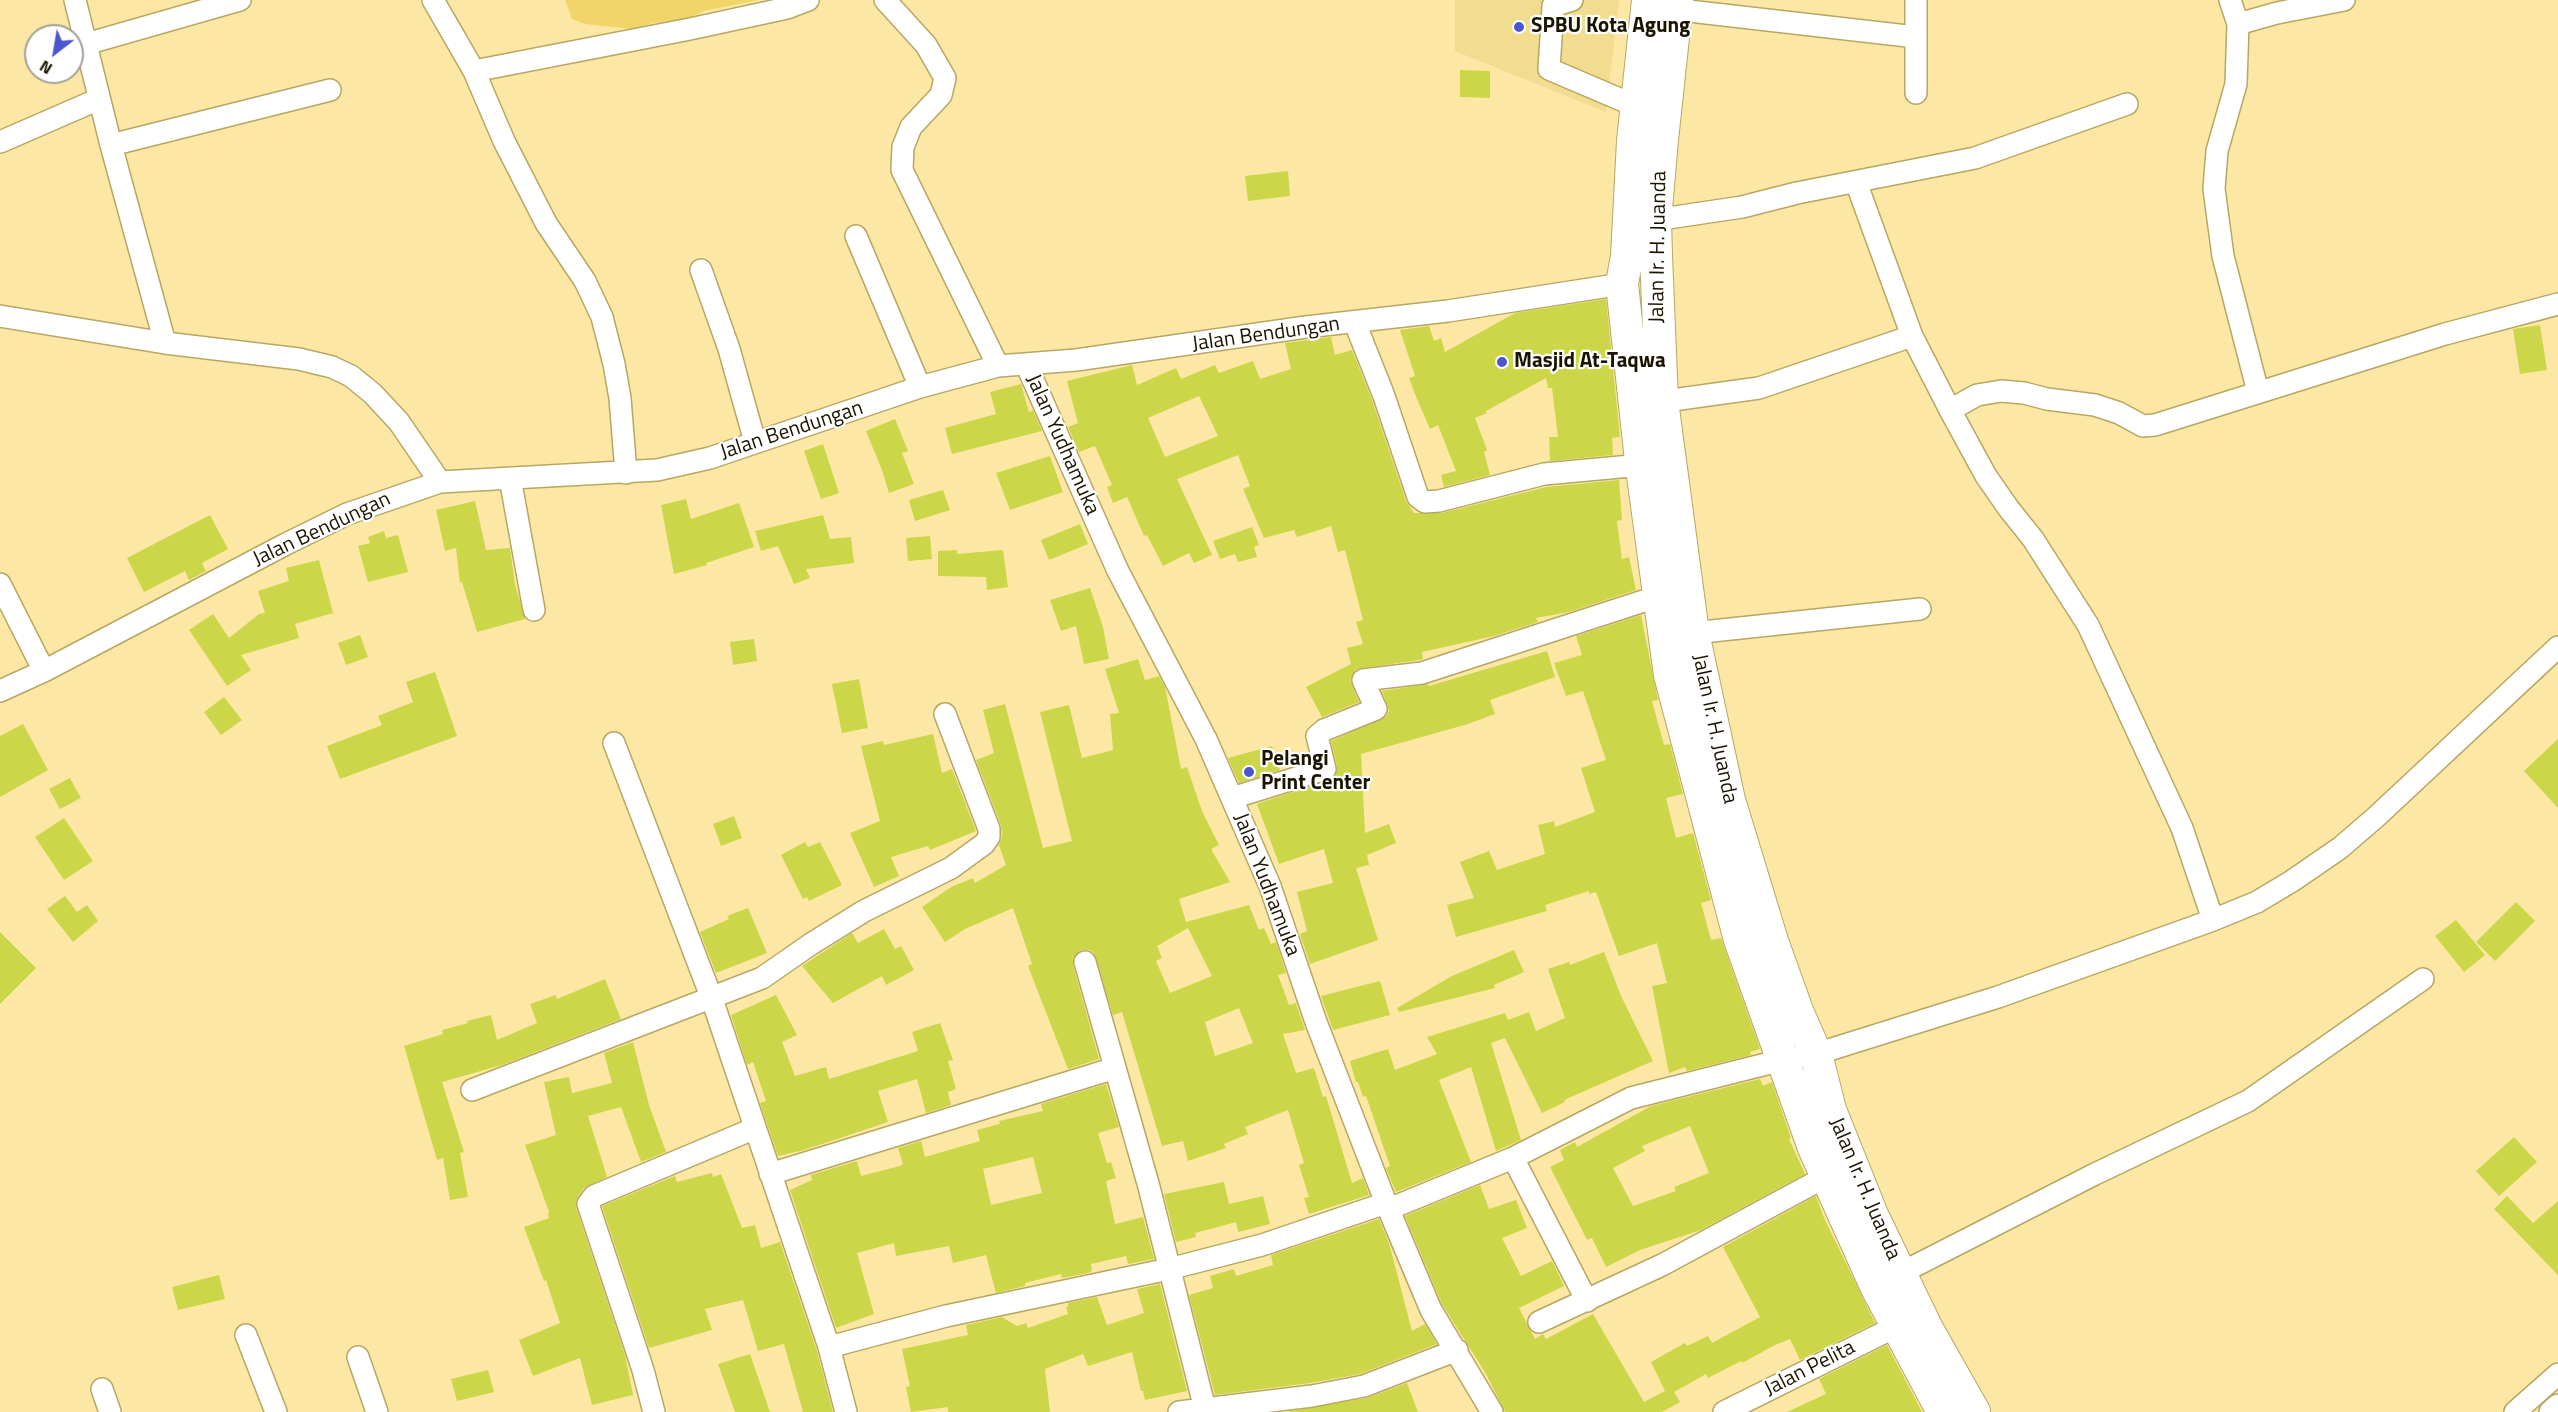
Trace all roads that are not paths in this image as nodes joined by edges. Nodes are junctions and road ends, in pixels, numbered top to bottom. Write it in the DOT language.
graph roads {
  1 [pos="75,0"];
  2 [pos="240,0"];
  3 [pos="433,0"];
  4 [pos="808,0"];
  5 [pos="885,0"];
  6 [pos="1572,0"];
  7 [pos="1916,0"];
  8 [pos="2230,0"];
  9 [pos="2344,0"];
  10 [pos="1662,4"];
  11 [pos="2238,24"];
  12 [pos="1916,38"];
  13 [pos="86,44"];
  14 [pos="474,71"];
  15 [pos="330,90"];
  16 [pos="1916,93"];
  17 [pos="99,99"];
  18 [pos="2127,104"];
  19 [pos="1638,107"];
  20 [pos="0,142"];
  21 [pos="111,145"];
  22 [pos="1856,182"];
  23 [pos="1655,220"];
  24 [pos="856,236"];
  25 [pos="701,270"];
  26 [pos="1622,284"];
  27 [pos="2558,304"];
  28 [pos="0,316"];
  29 [pos="1355,323"];
  30 [pos="1912,336"];
  31 [pos="165,344"];
  32 [pos="1026,364"];
  33 [pos="998,366"];
  34 [pos="920,387"];
  35 [pos="2258,392"];
  36 [pos="1649,404"];
  37 [pos="1950,410"];
  38 [pos="755,442"];
  39 [pos="1642,465"];
  40 [pos="626,473"];
  41 [pos="510,478"];
  42 [pos="440,482"];
  43 [pos="0,584"];
  44 [pos="1659,596"];
  45 [pos="1920,609"];
  46 [pos="534,610"];
  47 [pos="1693,633"];
  48 [pos="2558,647"];
  49 [pos="44,671"];
  50 [pos="0,691"];
  51 [pos="945,714"];
  52 [pos="614,742"];
  53 [pos="1232,798"];
  54 [pos="2213,920"];
  55 [pos="1085,962"];
  56 [pos="2423,980"];
  57 [pos="711,999"];
  58 [pos="1816,1054"];
  59 [pos="1782,1060"];
  60 [pos="1115,1068"];
  61 [pos="472,1090"];
  62 [pos="753,1129"];
  63 [pos="1513,1158"];
  64 [pos="770,1174"];
  65 [pos="1827,1176"];
  66 [pos="1387,1206"];
  67 [pos="1169,1269"];
  68 [pos="1901,1273"];
  69 [pos="1587,1301"];
  70 [pos="1539,1322"];
  71 [pos="1897,1326"];
  72 [pos="246,1335"];
  73 [pos="829,1347"];
  74 [pos="1457,1350"];
  75 [pos="358,1357"];
  76 [pos="2558,1374"];
  77 [pos="102,1389"];
  78 [pos="1954,1403"];
  79 [pos="2558,1405"];
  80 [pos="1205,1408"];
  81 [pos="110,1412"];
  82 [pos="276,1412"];
  83 [pos="376,1412"];
  84 [pos="654,1412"];
  85 [pos="846,1412"];
  86 [pos="1179,1412"];
  87 [pos="1492,1412"];
  88 [pos="1724,1412"];
  89 [pos="2515,1412"];
  90 [pos="2550,1412"];
  1 -- 13 [label="street"];
  2 -- 13 [label="street"];
  3 -- 14 [label="street"];
  4 -- 14 [label="street"];
  5 -- 33 [label="street"];
  6 -- 19 [label="street"];
  7 -- 12 [label="street"];
  8 -- 11 [label="street"];
  9 -- 11 [label="street"];
  10 -- 12 [label="street"];
  10 -- 19 [label="highway, Jalan Ir. H. Juanda"];
  10 -- 23 [label="highway, Jalan Ir. H. Juanda"];
  11 -- 35 [label="street"];
  12 -- 16 [label="street"];
  13 -- 17 [label="street"];
  14 -- 40 [label="street"];
  15 -- 21 [label="street"];
  17 -- 20 [label="street"];
  17 -- 21 [label="street"];
  18 -- 22 [label="street"];
  19 -- 26 [label="highway, Jalan Ir. H. Juanda"];
  21 -- 31 [label="street"];
  22 -- 23 [label="street"];
  22 -- 30 [label="street"];
  23 -- 36 [label="highway, Jalan Ir. H. Juanda"];
  24 -- 34 [label="street"];
  25 -- 38 [label="street"];
  26 -- 29 [label="street, Jalan Bendungan"];
  26 -- 36 [label="highway, Jalan Ir. H. Juanda"];
  27 -- 35 [label="street"];
  28 -- 31 [label="street"];
  29 -- 32 [label="street, Jalan Bendungan"];
  29 -- 39 [label="street"];
  30 -- 36 [label="street"];
  30 -- 37 [label="street"];
  31 -- 42 [label="street"];
  32 -- 33 [label="street, Jalan Bendungan"];
  32 -- 53 [label="street, Jalan Yudhamuka"];
  33 -- 34 [label="street, Jalan Bendungan"];
  34 -- 38 [label="street, Jalan Bendungan"];
  35 -- 37 [label="street"];
  36 -- 39 [label="highway, Jalan Ir. H. Juanda"];
  36 -- 47 [label="highway, Jalan Ir. H. Juanda"];
  37 -- 54 [label="street"];
  38 -- 40 [label="street, Jalan Bendungan"];
  39 -- 44 [label="highway, Jalan Ir. H. Juanda"];
  40 -- 41 [label="street, Jalan Bendungan"];
  41 -- 42 [label="street, Jalan Bendungan"];
  41 -- 46 [label="street"];
  42 -- 49 [label="street, Jalan Bendungan"];
  43 -- 49 [label="street"];
  44 -- 53 [label="street"];
  44 -- 59 [label="highway, Jalan Ir. H. Juanda"];
  45 -- 47 [label="street"];
  47 -- 58 [label="highway, Jalan Ir. H. Juanda"];
  48 -- 54 [label="street"];
  49 -- 50 [label="street, Jalan Bendungan"];
  51 -- 57 [label="street"];
  52 -- 57 [label="street"];
  53 -- 66 [label="street, Jalan Yudhamuka"];
  54 -- 58 [label="street"];
  55 -- 60 [label="street"];
  56 -- 68 [label="street"];
  57 -- 61 [label="street"];
  57 -- 62 [label="street"];
  58 -- 59 [label="street"];
  58 -- 68 [label="highway, Jalan Ir. H. Juanda"];
  59 -- 63 [label="street"];
  59 -- 65 [label="highway, Jalan Ir. H. Juanda"];
  60 -- 64 [label="street"];
  60 -- 67 [label="street"];
  62 -- 64 [label="street"];
  62 -- 84 [label="street"];
  63 -- 66 [label="street"];
  63 -- 69 [label="street"];
  64 -- 73 [label="street"];
  65 -- 69 [label="street"];
  65 -- 71 [label="highway, Jalan Ir. H. Juanda"];
  66 -- 67 [label="street"];
  66 -- 74 [label="street, Jalan Yudhamuka"];
  67 -- 73 [label="street"];
  67 -- 80 [label="street"];
  68 -- 78 [label="highway, Jalan Ir. H. Juanda"];
  69 -- 70 [label="street"];
  71 -- 78 [label="highway, Jalan Ir. H. Juanda"];
  71 -- 88 [label="street, Jalan Pelita"];
  72 -- 82 [label="street"];
  73 -- 85 [label="street"];
  74 -- 80 [label="street"];
  74 -- 87 [label="street, Jalan Yudhamuka"];
  75 -- 83 [label="street"];
  76 -- 89 [label="street"];
  77 -- 81 [label="street"];
  79 -- 90 [label="street"];
  80 -- 86 [label="street"];
}
